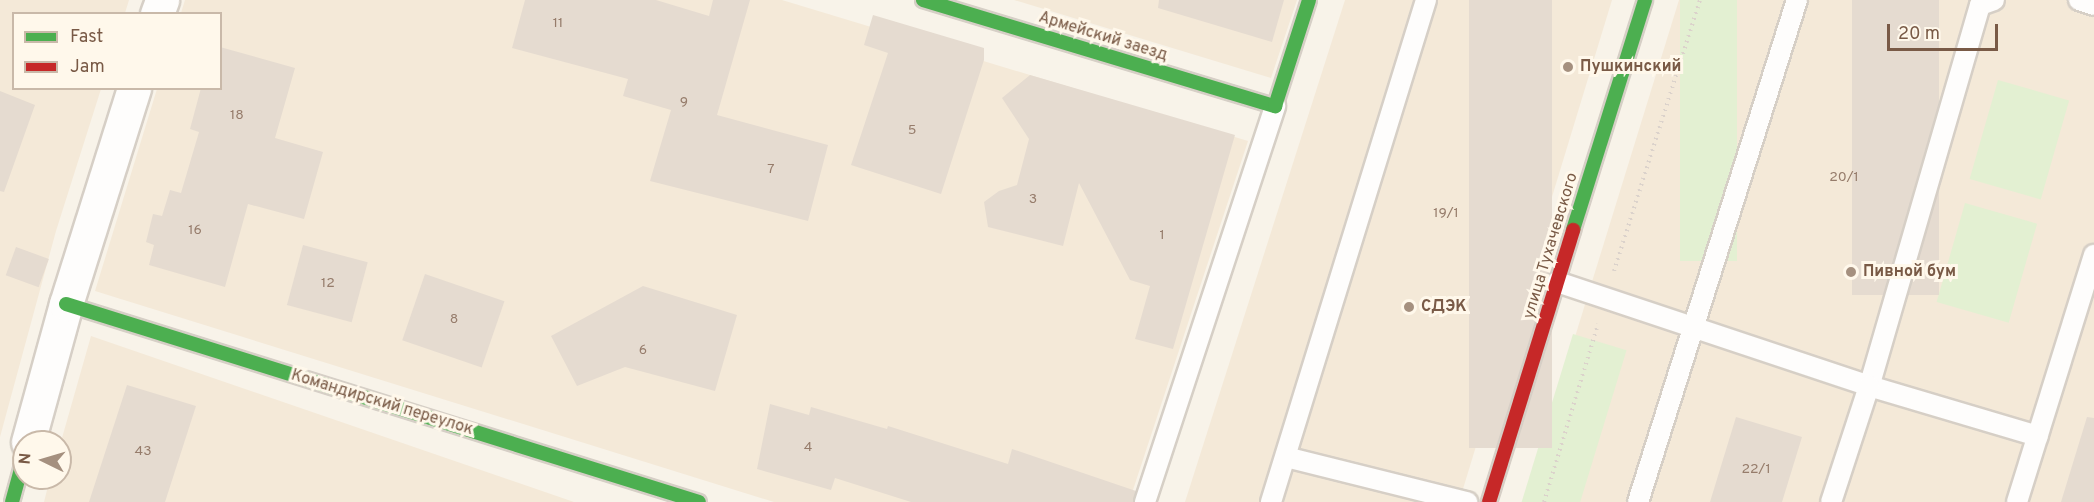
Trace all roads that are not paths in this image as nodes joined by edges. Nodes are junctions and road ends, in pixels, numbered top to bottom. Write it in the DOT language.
graph roads {
  1 [pos="923,0"];
  2 [pos="1309,0"];
  3 [pos="1426,0"];
  4 [pos="1645,0"];
  5 [pos="1797,0"];
  6 [pos="1994,0"];
  7 [pos="2079,0"];
  8 [pos="2094,5"];
  9 [pos="133,90"];
  10 [pos="1275,106"];
  11 [pos="2094,255"];
  12 [pos="1557,282"];
  13 [pos="66,304"];
  14 [pos="1692,329"];
  15 [pos="1869,386"];
  16 [pos="31,430"];
  17 [pos="2038,436"];
  18 [pos="1286,457"];
  19 [pos="699,502"];
  20 [pos="1145,502"];
  21 [pos="1271,502"];
  22 [pos="1467,502"];
  23 [pos="1489,502"];
  24 [pos="1638,502"];
  25 [pos="1831,502"];
  26 [pos="2017,502"];
  1 -- 10 [label="street, Армейский заезд"];
  2 -- 10 [label="street"];
  3 -- 18 [label="lane"];
  4 -- 12 [label="street, улица Тухачевского"];
  5 -- 14 [label="lane"];
  6 -- 15 [label="lane"];
  7 -- 8 [label="lane"];
  9 -- 13 [label="street"];
  10 -- 20 [label="lane"];
  11 -- 17 [label="lane"];
  12 -- 14 [label="lane"];
  12 -- 23 [label="street, улица Тухачевского"];
  13 -- 16 [label="street"];
  13 -- 19 [label="street, Командирский переулок"];
  14 -- 15 [label="lane"];
  14 -- 24 [label="lane"];
  15 -- 17 [label="lane"];
  15 -- 25 [label="lane"];
  17 -- 26 [label="lane"];
  18 -- 21 [label="lane"];
  18 -- 22 [label="lane"];
}
